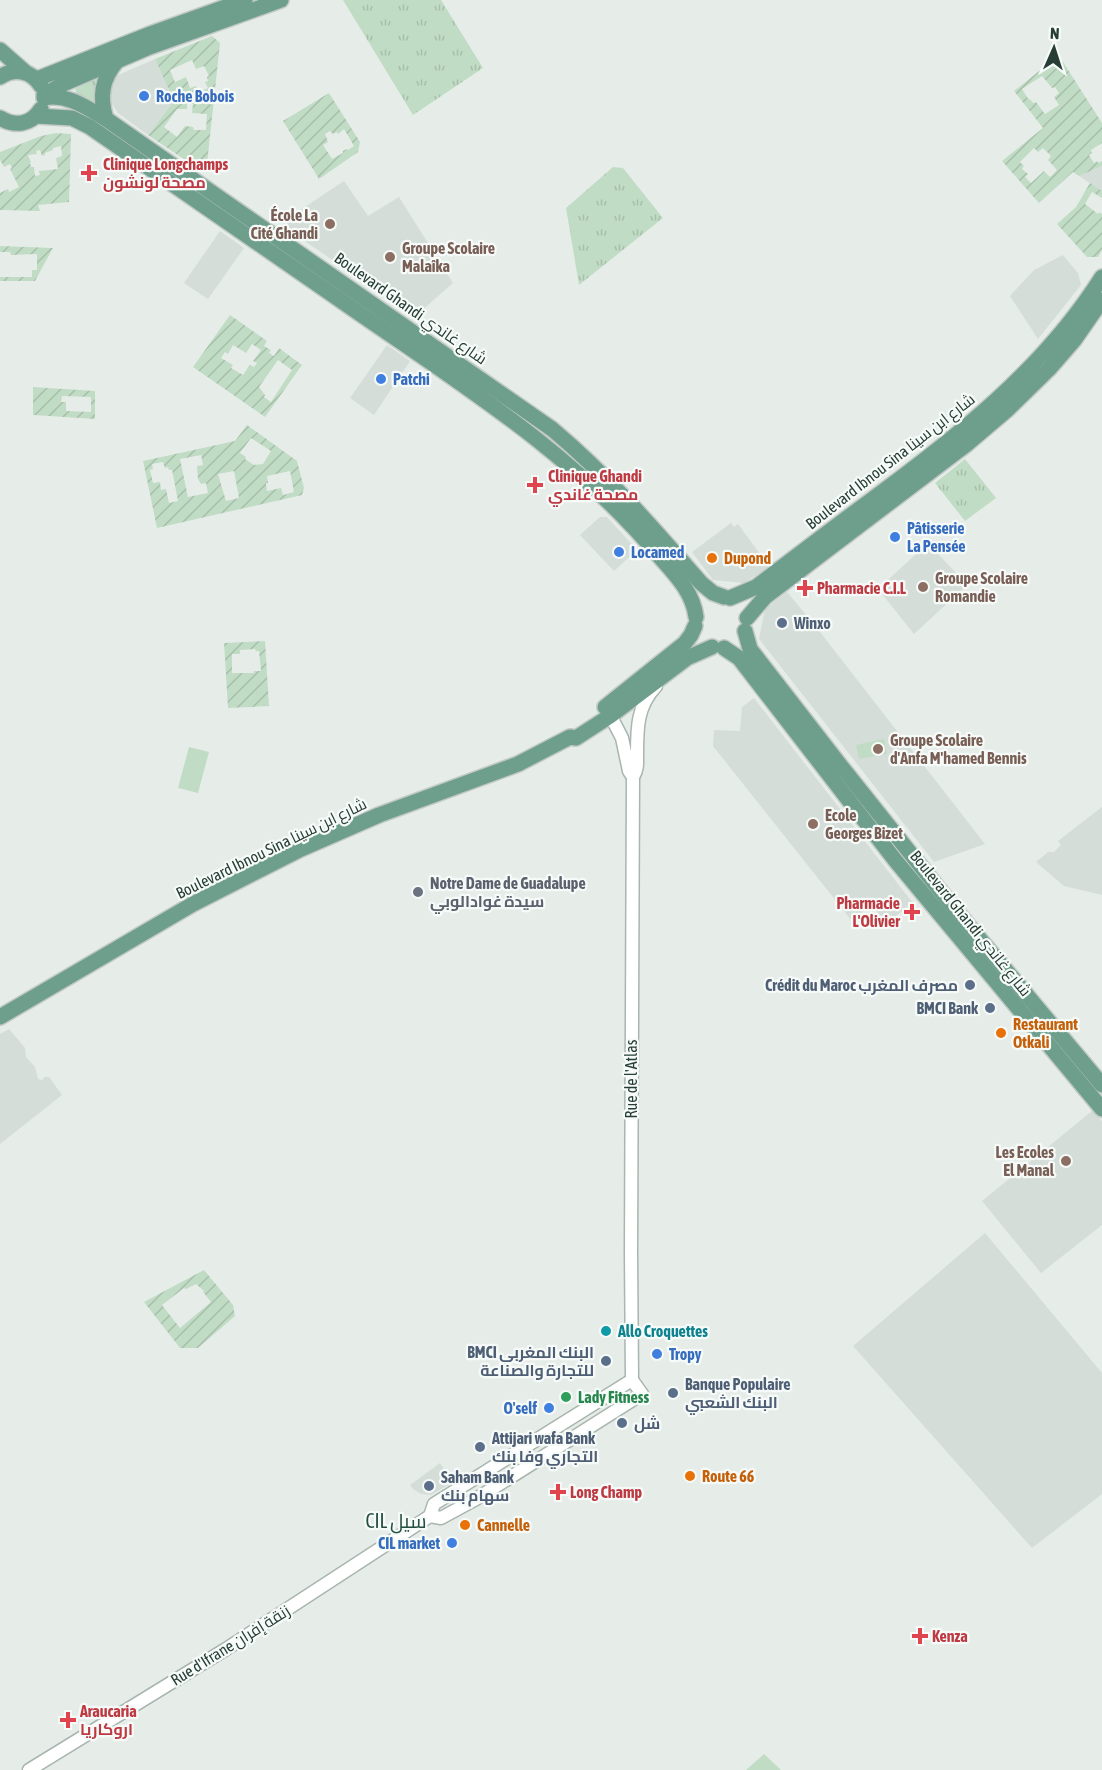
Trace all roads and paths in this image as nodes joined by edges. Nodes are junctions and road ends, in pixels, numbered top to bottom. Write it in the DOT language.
graph roads {
  1 [pos="245,0"];
  2 [pos="281,0"];
  3 [pos="0,50"];
  4 [pos="117,60"];
  5 [pos="31,76"];
  6 [pos="0,77"];
  7 [pos="44,97"];
  8 [pos="36,116"];
  9 [pos="0,118"];
  10 [pos="106,119"];
  11 [pos="1102,277"];
  12 [pos="1102,300"];
  13 [pos="727,598"];
  14 [pos="695,621"];
  15 [pos="746,625"];
  16 [pos="718,648"];
  17 [pos="665,674"];
  18 [pos="608,711"];
  19 [pos="633,777"];
  20 [pos="0,1017"];
  21 [pos="1102,1085"];
  22 [pos="1102,1109"];
  23 [pos="632,1380"];
  24 [pos="430,1516"];
  25 [pos="29,1770"];
  1 -- 5 [label="main road"];
  2 -- 4 [label="main road"];
  3 -- 5 [label="main road"];
  4 -- 7 [label="main road"];
  4 -- 10 [label="main road"];
  5 -- 6 [label="main road"];
  5 -- 7 [label="main road"];
  7 -- 8 [label="main road"];
  7 -- 10 [label="main road, Boulevard Ghandi شارع غاندي"];
  8 -- 9 [label="main road, Boulevard Ghandi شارع غاندي"];
  8 -- 14 [label="main road, Boulevard Ghandi شارع غاندي"];
  10 -- 13 [label="main road, Boulevard Ghandi شارع غاندي"];
  11 -- 13 [label="main road, Boulevard Ibnou Sina شارع ابن سينا"];
  12 -- 15 [label="main road, Boulevard Ibnou Sina شارع ابن سينا"];
  13 -- 14 [label="main road"];
  13 -- 15 [label="main road"];
  14 -- 16 [label="main road"];
  14 -- 18 [label="main road, Boulevard Ibnou Sina شارع ابن سينا"];
  15 -- 16 [label="main road"];
  15 -- 21 [label="main road, Boulevard Ghandi شارع غاندي"];
  16 -- 17 [label="main road, Boulevard Ibnou Sina شارع ابن سينا"];
  16 -- 22 [label="main road, Boulevard Ghandi شارع غاندي"];
  17 -- 18 [label="main road, Boulevard Ibnou Sina شارع ابن سينا"];
  17 -- 19 [label="street, Rue de l'Atlas"];
  18 -- 19 [label="street, Rue de l'Atlas"];
  18 -- 20 [label="main road, Boulevard Ibnou Sina شارع ابن سينا"];
  19 -- 23 [label="street, Rue de l'Atlas"];
  23 -- 24 [label="street, Rue d'Ifrane زنقة إفران"];
  23 -- 24 [label="street, Rue d'Ifrane زنقة إفران"];
  24 -- 25 [label="street, Rue d'Ifrane زنقة إفران"];
}
